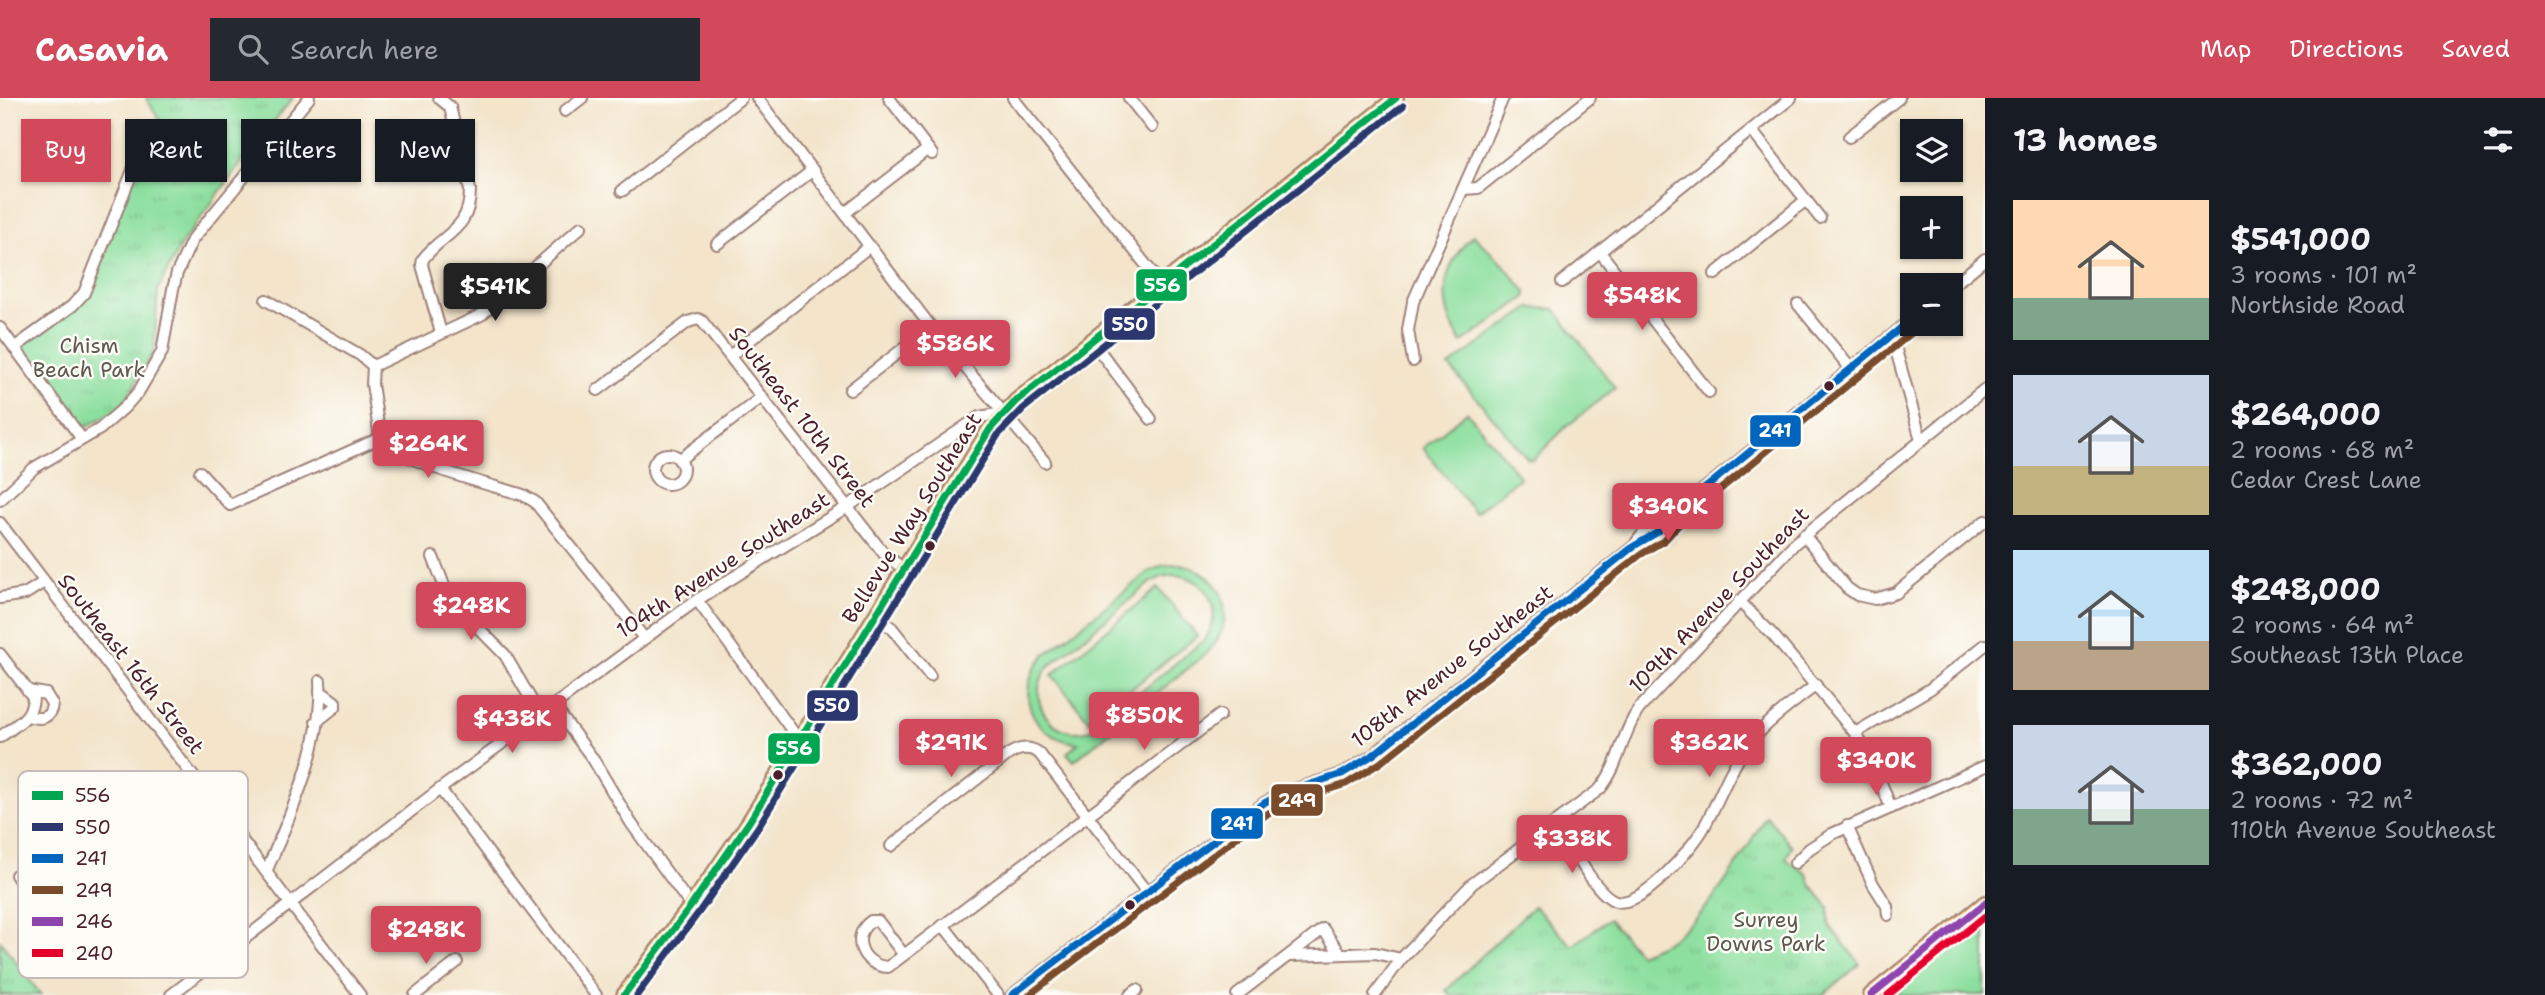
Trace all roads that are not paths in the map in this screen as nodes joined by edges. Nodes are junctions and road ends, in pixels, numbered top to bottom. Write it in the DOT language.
graph roads {
  1 [pos="439,98"];
  2 [pos="582,98"];
  3 [pos="741,98"];
  4 [pos="757,98"];
  5 [pos="889,98"];
  6 [pos="1013,98"];
  7 [pos="1129,98"];
  8 [pos="1396,98"];
  9 [pos="1503,98"];
  10 [pos="1590,98"];
  11 [pos="1791,98"];
  12 [pos="1899,98"];
  13 [pos="302,101"];
  14 [pos="565,111"];
  15 [pos="1152,127"];
  16 [pos="1752,131"];
  17 [pos="1849,137"];
  18 [pos="813,170"];
  19 [pos="128,182"];
  20 [pos="1463,189"];
  21 [pos="622,191"];
  22 [pos="1806,200"];
  23 [pos="845,213"];
  24 [pos="1820,218"];
  25 [pos="581,227"];
  26 [pos="717,244"];
  27 [pos="870,246"];
  28 [pos="1600,252"];
  29 [pos="1985,259"];
  30 [pos="1715,274"];
  31 [pos="1963,277"];
  32 [pos="1562,282"];
  33 [pos="1162,285"];
  34 [pos="267,300"];
  35 [pos="1798,304"];
  36 [pos="931,327"];
  37 [pos="0,328"];
  38 [pos="1900,328"];
  39 [pos="441,332"];
  40 [pos="1887,339"];
  41 [pos="1092,341"];
  42 [pos="15,348"];
  43 [pos="731,355"];
  44 [pos="1413,361"];
  45 [pos="373,366"];
  46 [pos="1851,369"];
  47 [pos="1985,389"];
  48 [pos="598,390"];
  49 [pos="850,390"];
  50 [pos="1709,392"];
  51 [pos="762,397"];
  52 [pos="1004,413"];
  53 [pos="1151,419"];
  54 [pos="380,438"];
  55 [pos="82,439"];
  56 [pos="1921,440"];
  57 [pos="679,460"];
  58 [pos="1045,462"];
  59 [pos="200,472"];
  60 [pos="0,500"];
  61 [pos="847,507"];
  62 [pos="1985,521"];
  63 [pos="0,523"];
  64 [pos="1804,535"];
  65 [pos="433,557"];
  66 [pos="904,569"];
  67 [pos="44,582"];
  68 [pos="0,598"];
  69 [pos="696,600"];
  70 [pos="1739,601"];
  71 [pos="874,616"];
  72 [pos="644,638"];
  73 [pos="1985,646"];
  74 [pos="0,654"];
  75 [pos="930,676"];
  76 [pos="1816,685"];
  77 [pos="28,691"];
  78 [pos="553,705"];
  79 [pos="540,715"];
  80 [pos="1220,715"];
  81 [pos="28,716"];
  82 [pos="316,722"];
  83 [pos="1855,733"];
  84 [pos="0,737"];
  85 [pos="799,740"];
  86 [pos="1985,766"];
  87 [pos="189,771"];
  88 [pos="440,789"];
  89 [pos="1891,808"];
  90 [pos="1087,814"];
  91 [pos="1557,821"];
  92 [pos="1847,826"];
  93 [pos="891,846"];
  94 [pos="248,849"];
  95 [pos="1795,863"];
  96 [pos="265,872"];
  97 [pos="16,874"];
  98 [pos="18,877"];
  99 [pos="1146,891"];
  100 [pos="289,903"];
  101 [pos="1985,903"];
  102 [pos="691,905"];
  103 [pos="1888,915"];
  104 [pos="943,925"];
  105 [pos="248,935"];
  106 [pos="1340,953"];
  107 [pos="904,955"];
  108 [pos="1289,956"];
  109 [pos="1401,959"];
  110 [pos="457,962"];
  111 [pos="193,978"];
  112 [pos="171,995"];
  113 [pos="360,995"];
  114 [pos="415,995"];
  115 [pos="596,995"];
  116 [pos="624,995"];
  117 [pos="998,995"];
  118 [pos="1012,995"];
  119 [pos="1237,995"];
  120 [pos="1375,995"];
  121 [pos="1871,995"];
  1 -- 39 [label="street"];
  2 -- 14 [label="street"];
  3 -- 21 [label="street"];
  4 -- 18 [label="street"];
  5 -- 23 [label="street"];
  6 -- 33 [label="street"];
  7 -- 15 [label="street"];
  8 -- 33 [label="main road, Bellevue Way Southeast"];
  9 -- 20 [label="street"];
  10 -- 20 [label="street"];
  11 -- 16 [label="street"];
  12 -- 17 [label="street"];
  13 -- 55 [label="street"];
  16 -- 22 [label="street"];
  16 -- 28 [label="street"];
  18 -- 23 [label="street"];
  18 -- 26 [label="street"];
  19 -- 42 [label="street"];
  20 -- 44 [label="street"];
  22 -- 24 [label="street"];
  22 -- 30 [label="street"];
  23 -- 27 [label="street"];
  25 -- 39 [label="street"];
  27 -- 36 [label="street"];
  27 -- 43 [label="street"];
  28 -- 32 [label="street"];
  28 -- 50 [label="street"];
  29 -- 31 [label="street"];
  33 -- 41 [label="main road, Bellevue Way Southeast"];
  34 -- 45 [label="street"];
  35 -- 46 [label="street"];
  36 -- 49 [label="street"];
  36 -- 52 [label="street"];
  37 -- 42 [label="street"];
  38 -- 40 [label="street, 108th Avenue Southeast"];
  39 -- 45 [label="street"];
  40 -- 46 [label="street, 108th Avenue Southeast"];
  40 -- 56 [label="street"];
  41 -- 52 [label="main road, Bellevue Way Southeast"];
  41 -- 53 [label="street"];
  42 -- 55 [label="street"];
  43 -- 48 [label="street, Southeast 10th Street"];
  43 -- 51 [label="street, Southeast 10th Street"];
  45 -- 54 [label="street"];
  46 -- 99 [label="street, 108th Avenue Southeast"];
  47 -- 56 [label="street, 109th Avenue Southeast"];
  51 -- 57 [label="street"];
  51 -- 61 [label="street, Southeast 10th Street"];
  52 -- 58 [label="street"];
  52 -- 61 [label="street, 104th Avenue Southeast"];
  52 -- 66 [label="main road, Bellevue Way Southeast"];
  54 -- 59 [label="street"];
  54 -- 72 [label="street"];
  55 -- 60 [label="street"];
  56 -- 64 [label="street, 109th Avenue Southeast"];
  61 -- 66 [label="street, Southeast 10th Street"];
  61 -- 69 [label="street, 104th Avenue Southeast"];
  62 -- 64 [label="street"];
  63 -- 67 [label="street, Southeast 16th Street"];
  64 -- 70 [label="street, 109th Avenue Southeast"];
  65 -- 79 [label="street"];
  66 -- 71 [label="main road, Bellevue Way Southeast"];
  67 -- 68 [label="street"];
  67 -- 87 [label="street, Southeast 16th Street"];
  69 -- 72 [label="street, 104th Avenue Southeast"];
  69 -- 85 [label="street"];
  70 -- 76 [label="street"];
  70 -- 91 [label="street, 109th Avenue Southeast"];
  71 -- 75 [label="street"];
  71 -- 85 [label="main road, Bellevue Way Southeast"];
  72 -- 78 [label="street, 104th Avenue Southeast"];
  73 -- 83 [label="street"];
  74 -- 77 [label="street"];
  76 -- 83 [label="street"];
  76 -- 91 [label="street"];
  77 -- 81 [label="street"];
  77 -- 81 [label="street"];
  78 -- 79 [label="street, 104th Avenue Southeast"];
  78 -- 102 [label="street"];
  79 -- 88 [label="street, 104th Avenue Southeast"];
  80 -- 90 [label="street"];
  81 -- 84 [label="street"];
  82 -- 82 [label="street"];
  82 -- 96 [label="street"];
  83 -- 89 [label="street"];
  85 -- 102 [label="main road, Bellevue Way Southeast"];
  86 -- 89 [label="street"];
  88 -- 100 [label="street, 104th Avenue Southeast"];
  88 -- 115 [label="street"];
  89 -- 92 [label="street"];
  90 -- 93 [label="street"];
  90 -- 99 [label="street"];
  90 -- 104 [label="street"];
  91 -- 109 [label="street, 109th Avenue Southeast"];
  92 -- 95 [label="street"];
  92 -- 103 [label="street"];
  94 -- 96 [label="street, Southeast 16th Street"];
  96 -- 100 [label="street, Southeast 16th Street"];
  97 -- 98 [label="street"];
  99 -- 118 [label="street, 108th Avenue Southeast"];
  100 -- 105 [label="street, 104th Avenue Southeast"];
  100 -- 113 [label="street, Southeast 16th Street"];
  101 -- 121 [label="main road"];
  102 -- 116 [label="main road, Bellevue Way Southeast"];
  104 -- 107 [label="street"];
  104 -- 117 [label="street"];
  106 -- 108 [label="street"];
  106 -- 108 [label="street"];
  106 -- 109 [label="street"];
  107 -- 107 [label="street"];
  108 -- 119 [label="street"];
  109 -- 120 [label="street, 109th Avenue Southeast"];
  110 -- 114 [label="street"];
  111 -- 112 [label="street, 104th Avenue Southeast"];
}
